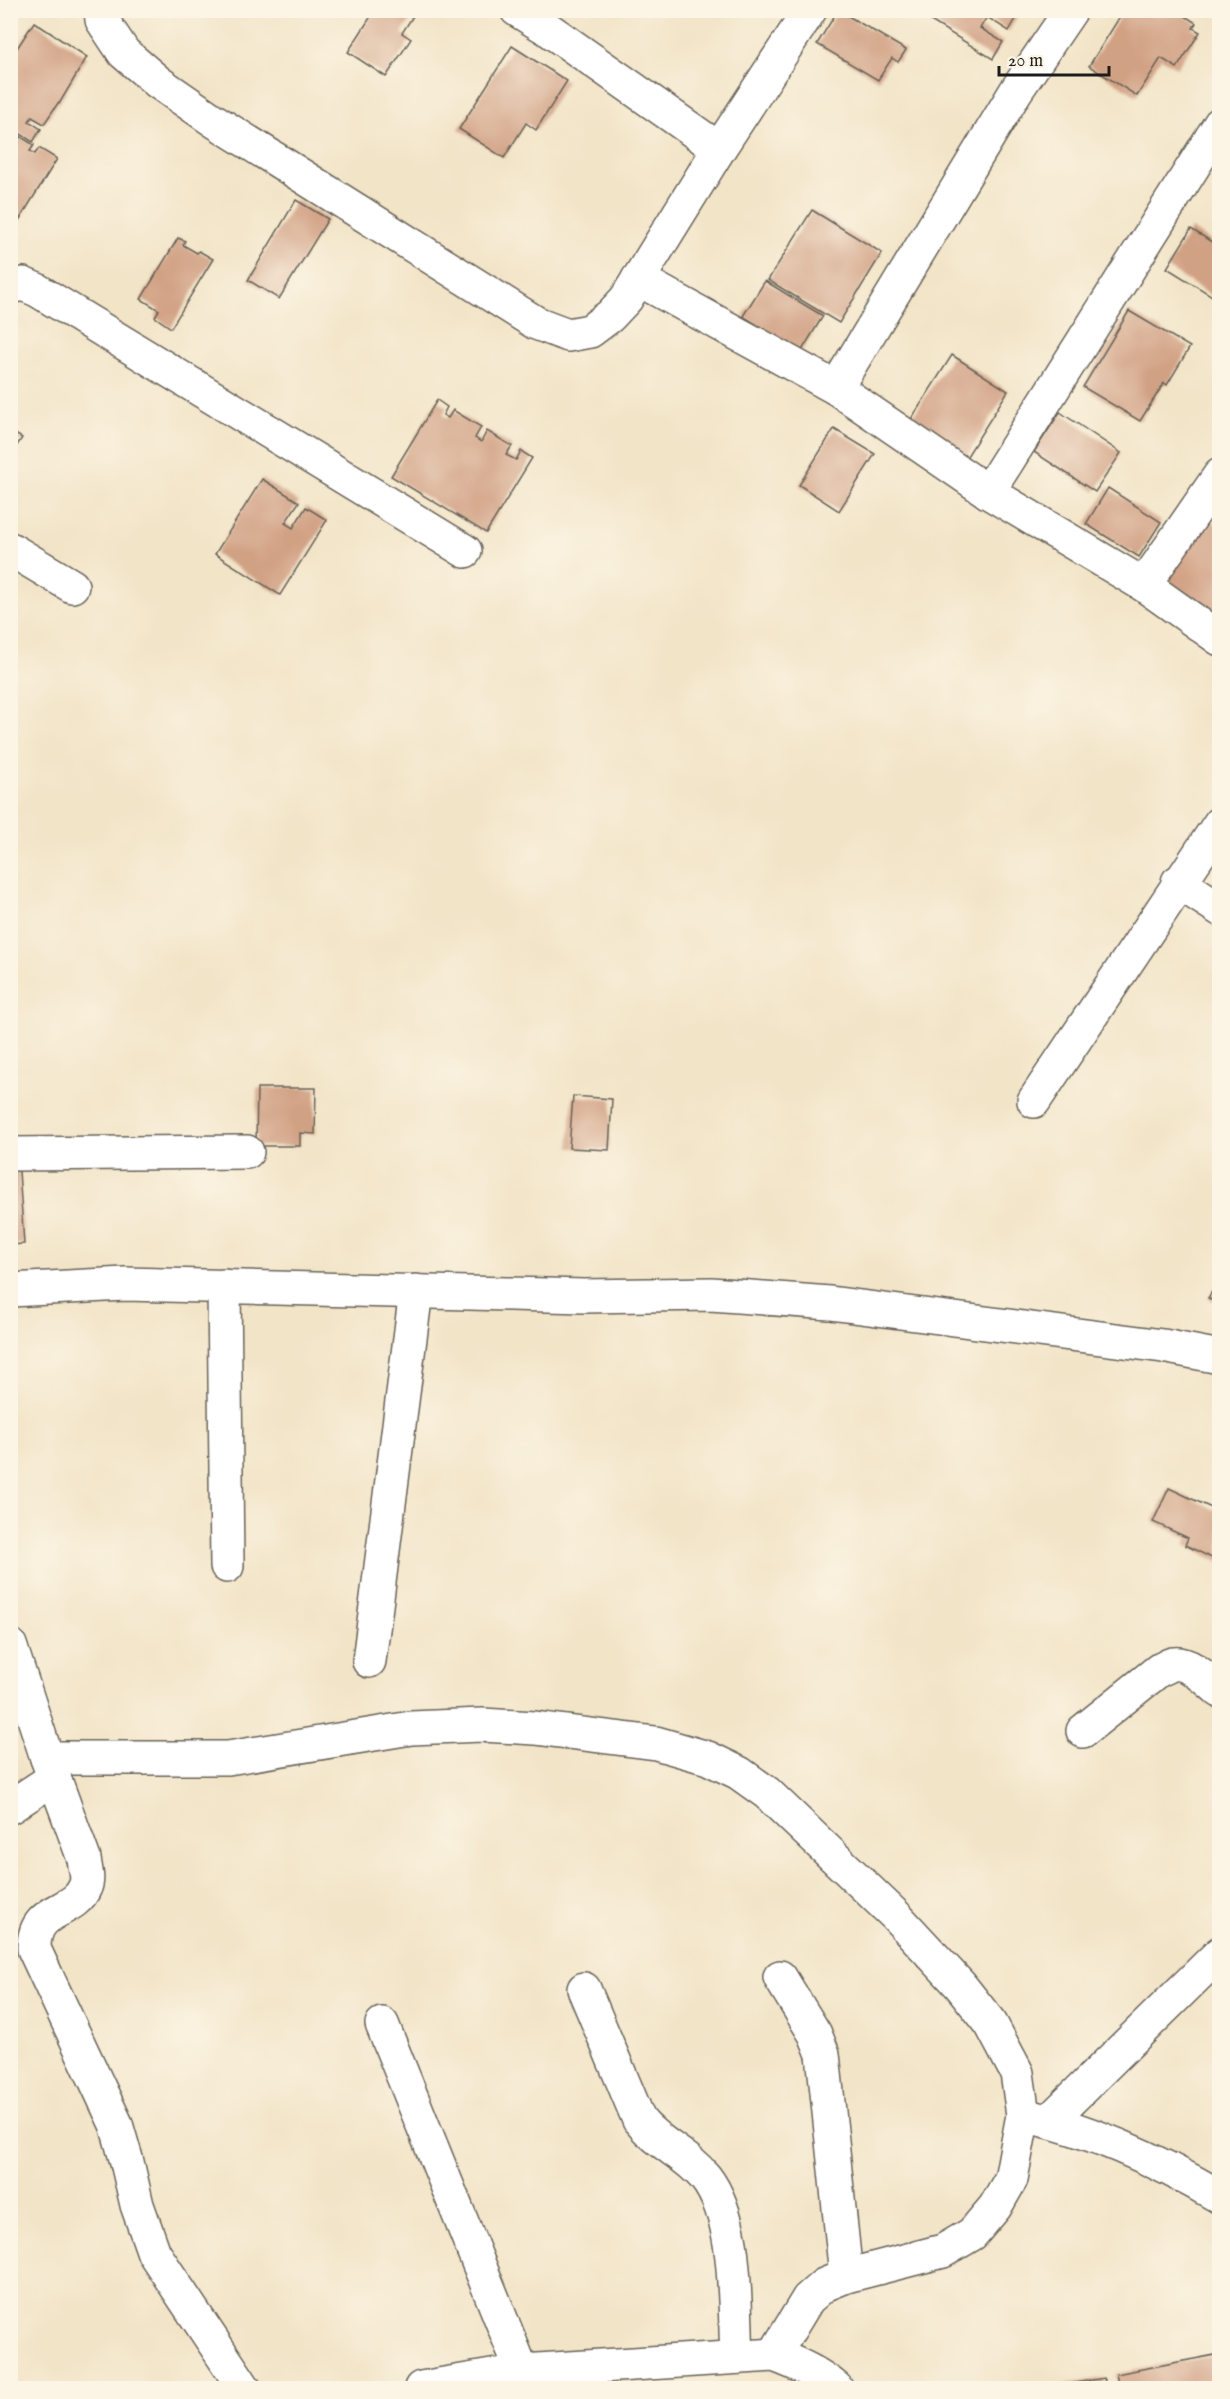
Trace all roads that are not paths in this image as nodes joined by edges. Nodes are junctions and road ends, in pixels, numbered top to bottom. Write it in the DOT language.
graph roads {
  1 [pos="101,10"];
  2 [pos="517,10"];
  3 [pos="810,10"];
  4 [pos="1071,10"];
  5 [pos="554,20"];
  6 [pos="1220,124"];
  7 [pos="719,149"];
  8 [pos="638,279"];
  9 [pos="10,287"];
  10 [pos="836,388"];
  11 [pos="1220,475"];
  12 [pos="988,492"];
  13 [pos="10,549"];
  14 [pos="465,551"];
  15 [pos="1144,585"];
  16 [pos="72,586"];
  17 [pos="1220,639"];
  18 [pos="1220,823"];
  19 [pos="1179,882"];
  20 [pos="1220,909"];
  21 [pos="1034,1101"];
  22 [pos="247,1152"];
  23 [pos="10,1154"];
  24 [pos="224,1286"];
  25 [pos="10,1290"];
  26 [pos="416,1291"];
  27 [pos="1220,1357"];
  28 [pos="227,1566"];
  29 [pos="10,1645"];
  30 [pos="369,1661"];
  31 [pos="1220,1691"];
  32 [pos="1083,1731"];
  33 [pos="51,1768"];
  34 [pos="10,1807"];
  35 [pos="1220,1953"];
  36 [pos="780,1977"];
  37 [pos="584,1989"];
  38 [pos="382,2024"];
  39 [pos="1036,2118"];
  40 [pos="1220,2197"];
  41 [pos="846,2276"];
  42 [pos="774,2355"];
  43 [pos="737,2357"];
  44 [pos="522,2372"];
  45 [pos="244,2388"];
  46 [pos="421,2388"];
  47 [pos="836,2388"];
  1 -- 8 [label="street"];
  2 -- 5 [label="street"];
  3 -- 7 [label="street"];
  4 -- 10 [label="street"];
  5 -- 7 [label="street"];
  6 -- 12 [label="street"];
  7 -- 8 [label="street"];
  8 -- 10 [label="street"];
  9 -- 14 [label="street"];
  10 -- 12 [label="street"];
  11 -- 15 [label="street"];
  12 -- 15 [label="street"];
  13 -- 16 [label="street"];
  15 -- 17 [label="street"];
  18 -- 19 [label="street"];
  19 -- 20 [label="street"];
  19 -- 21 [label="street"];
  22 -- 23 [label="street"];
  24 -- 25 [label="street"];
  24 -- 26 [label="street"];
  24 -- 28 [label="street"];
  26 -- 27 [label="street"];
  26 -- 30 [label="street"];
  29 -- 33 [label="street"];
  31 -- 32 [label="street"];
  33 -- 34 [label="street"];
  33 -- 39 [label="street"];
  33 -- 45 [label="street"];
  35 -- 39 [label="street"];
  36 -- 41 [label="street"];
  37 -- 43 [label="street"];
  38 -- 44 [label="street"];
  39 -- 40 [label="street"];
  39 -- 41 [label="street"];
  41 -- 42 [label="street"];
  42 -- 43 [label="street"];
  42 -- 47 [label="street"];
  43 -- 44 [label="street"];
  44 -- 46 [label="street"];
}
